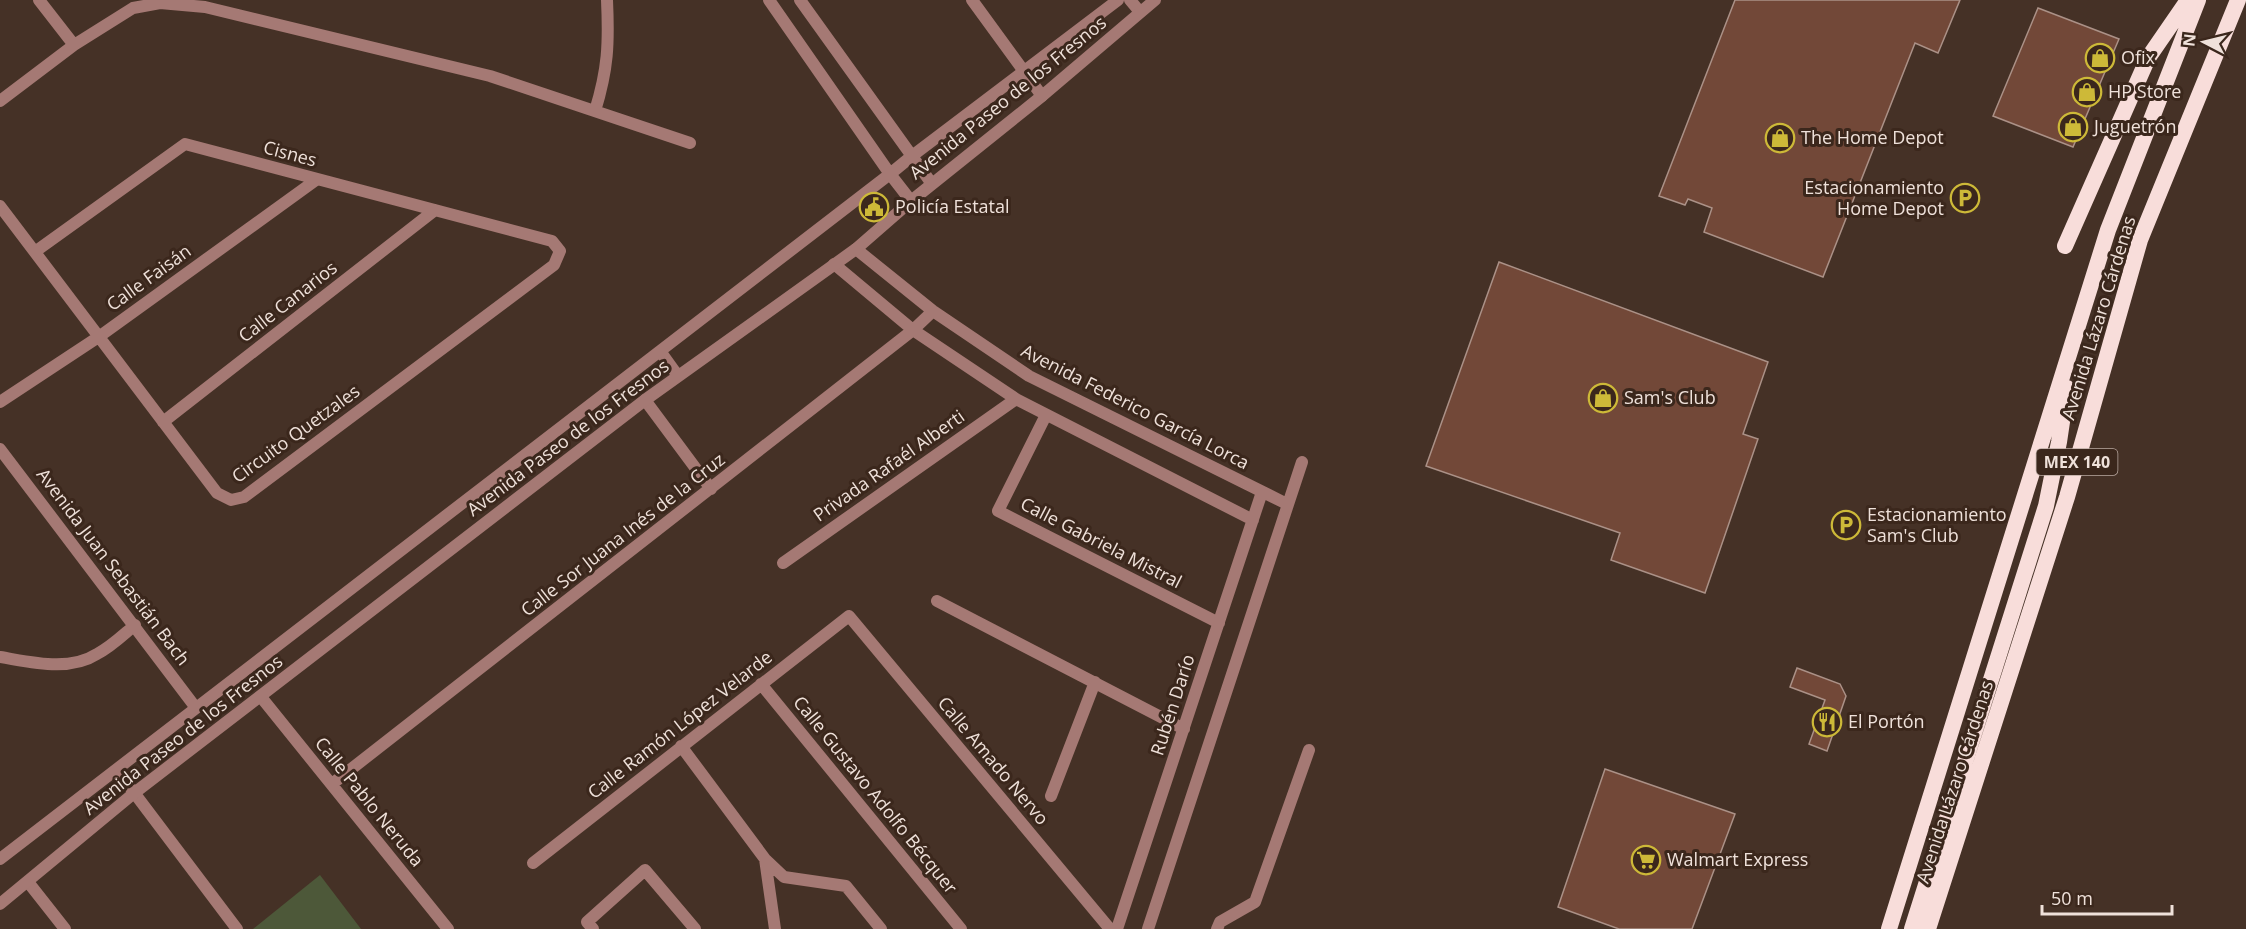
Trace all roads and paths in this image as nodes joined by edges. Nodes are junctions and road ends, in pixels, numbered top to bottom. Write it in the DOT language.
graph roads {
  1 [pos="39,0"];
  2 [pos="607,0"];
  3 [pos="769,0"];
  4 [pos="800,0"];
  5 [pos="972,0"];
  6 [pos="1118,0"];
  7 [pos="1130,0"];
  8 [pos="1155,0"];
  9 [pos="2188,0"];
  10 [pos="2198,0"];
  11 [pos="2238,0"];
  12 [pos="1140,12"];
  13 [pos="74,45"];
  14 [pos="1024,72"];
  15 [pos="1042,96"];
  16 [pos="0,101"];
  17 [pos="595,111"];
  18 [pos="690,143"];
  19 [pos="912,156"];
  20 [pos="890,174"];
  21 [pos="316,180"];
  22 [pos="932,184"];
  23 [pos="911,201"];
  24 [pos="0,206"];
  25 [pos="435,210"];
  26 [pos="2065,246"];
  27 [pos="856,249"];
  28 [pos="36,251"];
  29 [pos="560,251"];
  30 [pos="834,264"];
  31 [pos="933,311"];
  32 [pos="913,330"];
  33 [pos="100,336"];
  34 [pos="2074,338"];
  35 [pos="660,351"];
  36 [pos="678,376"];
  37 [pos="1016,399"];
  38 [pos="645,400"];
  39 [pos="0,402"];
  40 [pos="1046,415"];
  41 [pos="164,422"];
  42 [pos="0,449"];
  43 [pos="1302,462"];
  44 [pos="711,489"];
  45 [pos="1262,492"];
  46 [pos="1287,504"];
  47 [pos="1253,520"];
  48 [pos="783,563"];
  49 [pos="937,601"];
  50 [pos="849,616"];
  51 [pos="1219,623"];
  52 [pos="135,625"];
  53 [pos="0,657"];
  54 [pos="1095,682"];
  55 [pos="761,684"];
  56 [pos="261,697"];
  57 [pos="196,708"];
  58 [pos="1184,729"];
  59 [pos="681,746"];
  60 [pos="1309,750"];
  61 [pos="117,770"];
  62 [pos="333,784"];
  63 [pos="133,794"];
  64 [pos="1051,796"];
  65 [pos="0,859"];
  66 [pos="765,859"];
  67 [pos="533,863"];
  68 [pos="28,882"];
  69 [pos="0,904"];
  70 [pos="65,929"];
  71 [pos="237,929"];
  72 [pos="448,929"];
  73 [pos="593,929"];
  74 [pos="695,929"];
  75 [pos="775,929"];
  76 [pos="881,929"];
  77 [pos="961,929"];
  78 [pos="1110,929"];
  79 [pos="1117,929"];
  80 [pos="1148,929"];
  81 [pos="1217,929"];
  82 [pos="1889,929"];
  83 [pos="1912,929"];
  84 [pos="1928,929"];
  1 -- 13 [label="street"];
  2 -- 17 [label="street"];
  3 -- 20 [label="street"];
  4 -- 19 [label="street"];
  5 -- 14 [label="street"];
  6 -- 14 [label="street, Avenida Paseo de los Fresnos"];
  7 -- 12 [label="street"];
  8 -- 12 [label="street, Avenida Paseo de los Fresnos"];
  9 -- 26 [label="highway"];
  10 -- 34 [label="highway, Avenida Lázaro Cárdenas / MEX 140"];
  11 -- 84 [label="highway, Avenida Lázaro Cárdenas / MEX 140"];
  12 -- 15 [label="street, Avenida Paseo de los Fresnos"];
  13 -- 16 [label="street"];
  13 -- 17 [label="street"];
  14 -- 15 [label="street"];
  14 -- 19 [label="street, Avenida Paseo de los Fresnos"];
  15 -- 22 [label="street, Avenida Paseo de los Fresnos"];
  17 -- 18 [label="street"];
  19 -- 20 [label="street, Avenida Paseo de los Fresnos"];
  19 -- 22 [label="street"];
  20 -- 23 [label="street"];
  20 -- 35 [label="street, Avenida Paseo de los Fresnos"];
  21 -- 25 [label="street, Cisnes"];
  21 -- 28 [label="street, Cisnes"];
  21 -- 33 [label="street, Calle Faisán"];
  22 -- 23 [label="street, Avenida Paseo de los Fresnos"];
  23 -- 27 [label="street, Avenida Paseo de los Fresnos"];
  24 -- 28 [label="street, Circuito Quetzales"];
  25 -- 29 [label="street, Cisnes"];
  25 -- 41 [label="street, Calle Canarios"];
  27 -- 30 [label="street, Avenida Paseo de los Fresnos"];
  27 -- 31 [label="street, Avenida Federico García Lorca"];
  28 -- 33 [label="street, Circuito Quetzales"];
  29 -- 41 [label="street, Circuito Quetzales"];
  30 -- 32 [label="street"];
  30 -- 36 [label="street, Avenida Paseo de los Fresnos"];
  31 -- 32 [label="street, Calle Sor Juana Inés de la Cruz"];
  31 -- 45 [label="street, Avenida Federico García Lorca"];
  32 -- 37 [label="street"];
  32 -- 44 [label="street, Calle Sor Juana Inés de la Cruz"];
  33 -- 39 [label="street, Calle Faisán"];
  33 -- 41 [label="street, Circuito Quetzales"];
  34 -- 82 [label="highway, Avenida Lázaro Cárdenas / MEX 140"];
  34 -- 83 [label="highway"];
  35 -- 36 [label="street"];
  35 -- 57 [label="street, Avenida Paseo de los Fresnos"];
  36 -- 38 [label="street, Avenida Paseo de los Fresnos"];
  37 -- 40 [label="street"];
  37 -- 48 [label="street, Privada Rafaél Alberti"];
  38 -- 44 [label="street"];
  38 -- 56 [label="street, Avenida Paseo de los Fresnos"];
  40 -- 47 [label="street"];
  40 -- 51 [label="street, Calle Gabriela Mistral"];
  42 -- 52 [label="street, Avenida Juan Sebastián Bach"];
  43 -- 46 [label="street"];
  44 -- 62 [label="street, Calle Sor Juana Inés de la Cruz"];
  45 -- 46 [label="street, Avenida Federico García Lorca"];
  45 -- 47 [label="street, Rubén Darío"];
  46 -- 80 [label="street"];
  47 -- 51 [label="street, Rubén Darío"];
  49 -- 54 [label="street"];
  50 -- 55 [label="street, Calle Ramón López Velarde"];
  50 -- 78 [label="street, Calle Amado Nervo"];
  51 -- 58 [label="street, Rubén Darío"];
  52 -- 53 [label="street"];
  52 -- 57 [label="street, Avenida Juan Sebastián Bach"];
  54 -- 58 [label="street"];
  54 -- 64 [label="street"];
  55 -- 59 [label="street, Calle Ramón López Velarde"];
  55 -- 77 [label="street, Calle Gustavo Adolfo Bécquer"];
  56 -- 62 [label="street, Calle Pablo Neruda"];
  56 -- 63 [label="street, Avenida Paseo de los Fresnos"];
  57 -- 61 [label="street, Avenida Paseo de los Fresnos"];
  58 -- 79 [label="street, Rubén Darío"];
  59 -- 66 [label="street"];
  59 -- 67 [label="street, Calle Ramón López Velarde"];
  60 -- 81 [label="street"];
  61 -- 63 [label="street"];
  61 -- 65 [label="street, Avenida Paseo de los Fresnos"];
  62 -- 72 [label="street, Calle Pablo Neruda"];
  63 -- 68 [label="street, Avenida Paseo de los Fresnos"];
  63 -- 71 [label="street"];
  66 -- 75 [label="street"];
  66 -- 76 [label="street"];
  68 -- 69 [label="street, Avenida Paseo de los Fresnos"];
  68 -- 70 [label="street"];
  73 -- 74 [label="street"];
}
